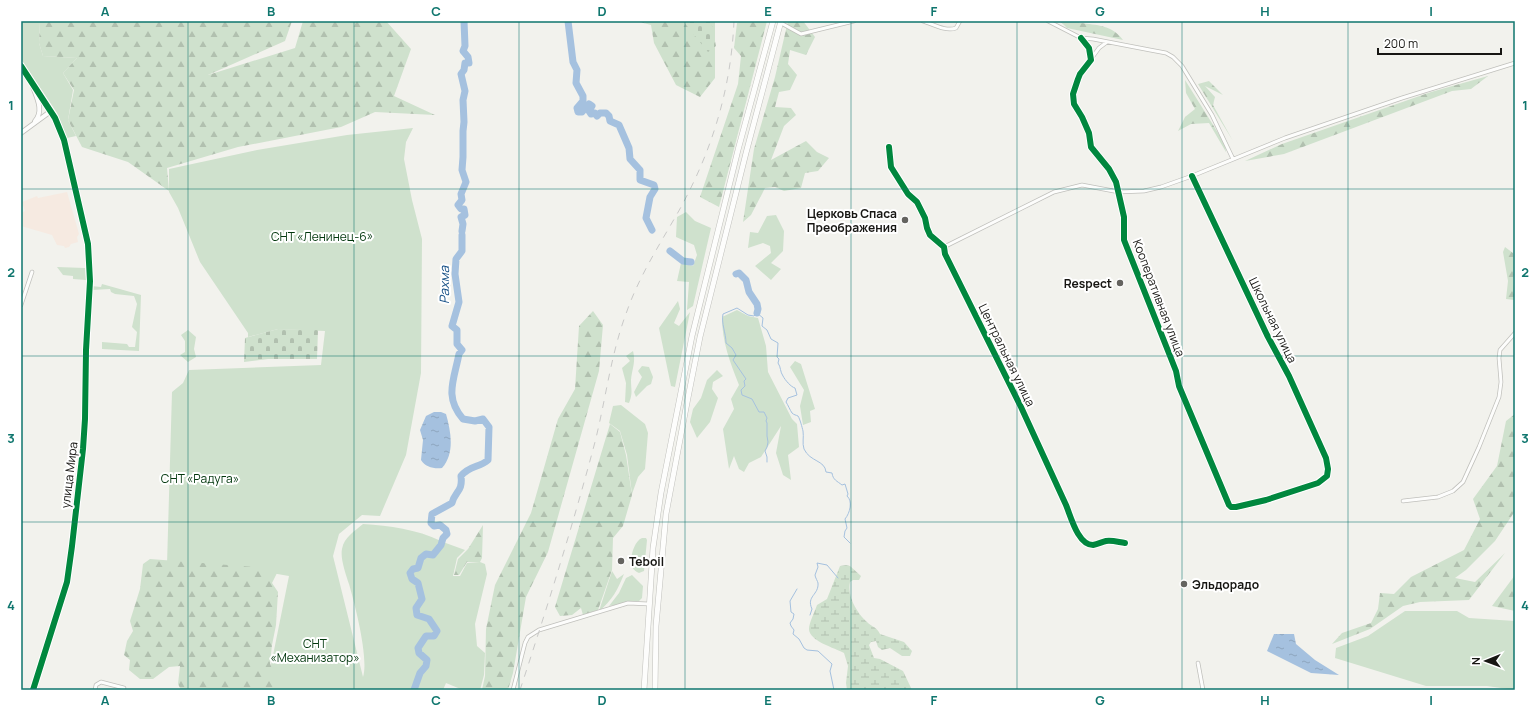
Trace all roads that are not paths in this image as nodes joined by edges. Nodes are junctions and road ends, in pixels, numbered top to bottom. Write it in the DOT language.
graph roads {
  1 [pos="773,21"];
  2 [pos="854,21"];
  3 [pos="923,21"];
  4 [pos="960,21"];
  5 [pos="1048,21"];
  6 [pos="781,22"];
  7 [pos="1081,38"];
  8 [pos="1107,42"];
  9 [pos="1091,60"];
  10 [pos="1515,63"];
  11 [pos="21,66"];
  12 [pos="30,79"];
  13 [pos="51,112"];
  14 [pos="30,128"];
  15 [pos="21,133"];
  16 [pos="889,147"];
  17 [pos="1233,159"];
  18 [pos="1192,176"];
  19 [pos="1119,192"];
  20 [pos="944,247"];
  21 [pos="32,272"];
  22 [pos="22,298"];
  23 [pos="21,305"];
  24 [pos="1515,333"];
  25 [pos="1403,501"];
  26 [pos="1229,505"];
  27 [pos="1125,543"];
  28 [pos="649,604"];
  29 [pos="1198,663"];
  30 [pos="124,688"];
  31 [pos="33,690"];
  32 [pos="94,690"];
  33 [pos="513,690"];
  34 [pos="644,690"];
  35 [pos="655,690"];
  36 [pos="1203,690"];
  1 -- 28 [label="main road"];
  2 -- 6 [label="street"];
  3 -- 4 [label="street"];
  5 -- 7 [label="street"];
  6 -- 35 [label="main road"];
  7 -- 8 [label="street"];
  7 -- 9 [label="street"];
  8 -- 9 [label="street, Кооперативная улица"];
  8 -- 17 [label="street"];
  9 -- 19 [label="street, Кооперативная улица"];
  10 -- 17 [label="street"];
  11 -- 12 [label="street"];
  12 -- 13 [label="street"];
  12 -- 14 [label="street"];
  13 -- 14 [label="street"];
  13 -- 31 [label="street, улица Мира"];
  14 -- 15 [label="street"];
  16 -- 20 [label="street, Центральная улица"];
  17 -- 18 [label="street"];
  18 -- 19 [label="street"];
  18 -- 26 [label="street, Школьная улица"];
  19 -- 20 [label="street"];
  19 -- 26 [label="street, Кооперативная улица"];
  20 -- 27 [label="street, Центральная улица"];
  21 -- 22 [label="street"];
  22 -- 23 [label="street"];
  24 -- 25 [label="street"];
  28 -- 33 [label="street"];
  28 -- 34 [label="main road"];
  29 -- 36 [label="street"];
  30 -- 32 [label="street"];
}
